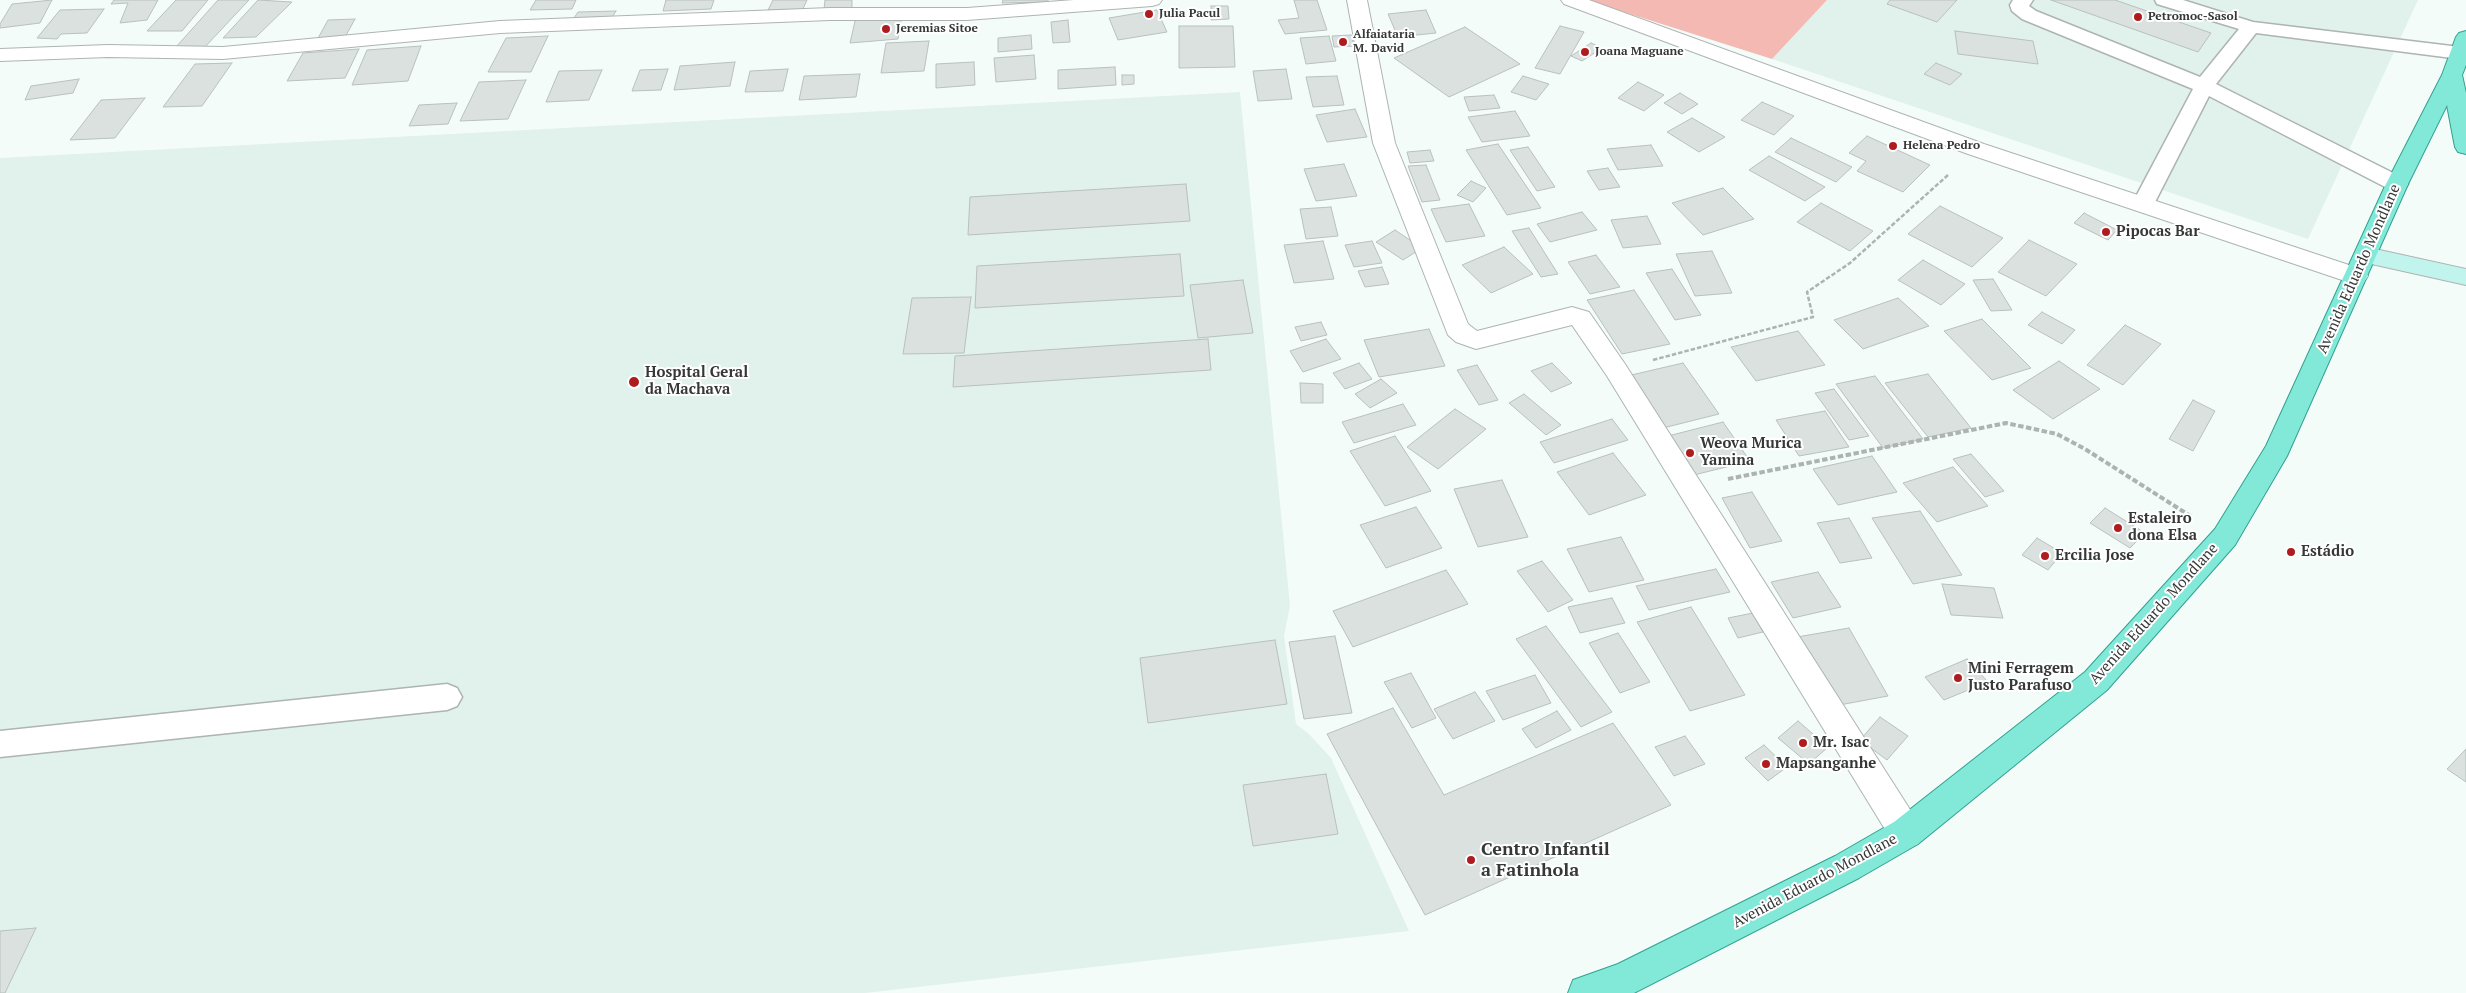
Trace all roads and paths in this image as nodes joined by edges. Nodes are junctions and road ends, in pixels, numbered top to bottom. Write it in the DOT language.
graph roads {
  1 [pos="1152,0"];
  2 [pos="1357,0"];
  3 [pos="1571,0"];
  4 [pos="2024,0"];
  5 [pos="2164,0"];
  6 [pos="2251,27"];
  7 [pos="2463,45"];
  8 [pos="0,55"];
  9 [pos="2452,75"];
  10 [pos="2204,86"];
  11 [pos="2466,147"];
  12 [pos="1976,149"];
  13 [pos="2397,184"];
  14 [pos="2143,204"];
  15 [pos="2361,265"];
  16 [pos="2466,277"];
  17 [pos="1616,370"];
  18 [pos="1689,487"];
  19 [pos="2225,537"];
  20 [pos="447,697"];
  21 [pos="0,744"];
  22 [pos="1906,833"];
  23 [pos="1586,993"];
  1 -- 8 [label="street"];
  2 -- 17 [label="street"];
  3 -- 12 [label="street"];
  4 -- 10 [label="lane"];
  5 -- 6 [label="lane"];
  6 -- 7 [label="lane"];
  6 -- 10 [label="lane"];
  7 -- 9 [label="main road, Avenida Eduardo Mondlane"];
  9 -- 11 [label="main road"];
  9 -- 13 [label="main road, Avenida Eduardo Mondlane"];
  10 -- 13 [label="lane"];
  10 -- 14 [label="lane"];
  12 -- 14 [label="street"];
  12 -- 17 [label="path"];
  13 -- 15 [label="main road, Avenida Eduardo Mondlane"];
  14 -- 15 [label="street"];
  15 -- 16 [label="street"];
  15 -- 19 [label="main road, Avenida Eduardo Mondlane"];
  17 -- 18 [label="street"];
  18 -- 19 [label="path"];
  18 -- 22 [label="street"];
  19 -- 22 [label="main road, Avenida Eduardo Mondlane"];
  20 -- 21 [label="lane"];
  22 -- 23 [label="main road, Avenida Eduardo Mondlane"];
}
